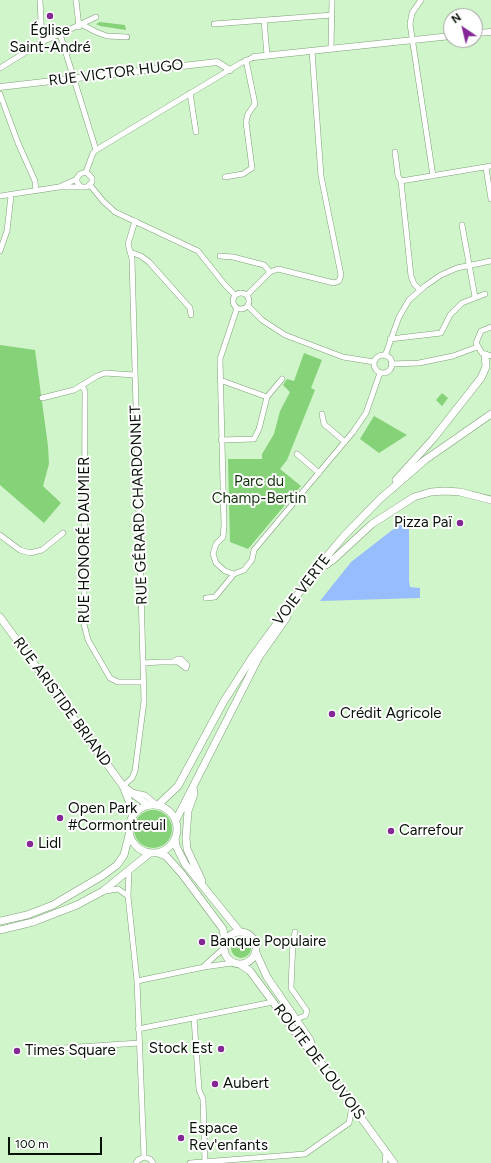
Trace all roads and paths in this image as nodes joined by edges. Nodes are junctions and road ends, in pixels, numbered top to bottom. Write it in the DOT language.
graph roads {
  1 [pos="40,0"];
  2 [pos="76,0"];
  3 [pos="332,0"];
  4 [pos="421,0"];
  5 [pos="332,15"];
  6 [pos="96,17"];
  7 [pos="264,20"];
  8 [pos="214,24"];
  9 [pos="81,26"];
  10 [pos="60,34"];
  11 [pos="127,37"];
  12 [pos="443,37"];
  13 [pos="413,40"];
  14 [pos="42,42"];
  15 [pos="331,48"];
  16 [pos="312,51"];
  17 [pos="267,55"];
  18 [pos="254,57"];
  19 [pos="246,60"];
  20 [pos="0,68"];
  21 [pos="230,70"];
  22 [pos="73,78"];
  23 [pos="0,87"];
  24 [pos="0,94"];
  25 [pos="190,94"];
  26 [pos="196,132"];
  27 [pos="96,150"];
  28 [pos="395,152"];
  29 [pos="489,167"];
  30 [pos="86,172"];
  31 [pos="433,176"];
  32 [pos="225,177"];
  33 [pos="77,179"];
  34 [pos="401,181"];
  35 [pos="90,185"];
  36 [pos="59,187"];
  37 [pos="81,187"];
  38 [pos="36,191"];
  39 [pos="0,196"];
  40 [pos="11,196"];
  41 [pos="491,199"];
  42 [pos="136,221"];
  43 [pos="462,225"];
  44 [pos="0,251"];
  45 [pos="130,252"];
  46 [pos="220,256"];
  47 [pos="491,261"];
  48 [pos="469,265"];
  49 [pos="270,272"];
  50 [pos="420,290"];
  51 [pos="485,294"];
  52 [pos="235,295"];
  53 [pos="247,295"];
  54 [pos="475,297"];
  55 [pos="248,306"];
  56 [pos="237,308"];
  57 [pos="191,316"];
  58 [pos="491,327"];
  59 [pos="390,339"];
  60 [pos="477,347"];
  61 [pos="488,355"];
  62 [pos="385,356"];
  63 [pos="374,362"];
  64 [pos="391,364"];
  65 [pos="380,372"];
  66 [pos="134,374"];
  67 [pos="282,379"];
  68 [pos="220,380"];
  69 [pos="82,386"];
  70 [pos="267,397"];
  71 [pos="42,398"];
  72 [pos="322,414"];
  73 [pos="491,414"];
  74 [pos="491,419"];
  75 [pos="221,440"];
  76 [pos="344,442"];
  77 [pos="297,454"];
  78 [pos="319,473"];
  79 [pos="380,499"];
  80 [pos="491,500"];
  81 [pos="62,533"];
  82 [pos="0,535"];
  83 [pos="326,565"];
  84 [pos="234,574"];
  85 [pos="206,598"];
  86 [pos="0,617"];
  87 [pos="173,662"];
  88 [pos="144,663"];
  89 [pos="144,682"];
  90 [pos="123,786"];
  91 [pos="192,787"];
  92 [pos="132,792"];
  93 [pos="148,805"];
  94 [pos="157,805"];
  95 [pos="132,816"];
  96 [pos="176,820"];
  97 [pos="129,835"];
  98 [pos="175,839"];
  99 [pos="150,853"];
  100 [pos="158,853"];
  101 [pos="129,869"];
  102 [pos="200,885"];
  103 [pos="128,896"];
  104 [pos="77,905"];
  105 [pos="0,921"];
  106 [pos="0,930"];
  107 [pos="240,932"];
  108 [pos="295,932"];
  109 [pos="224,945"];
  110 [pos="256,953"];
  111 [pos="232,963"];
  112 [pos="241,965"];
  113 [pos="204,966"];
  114 [pos="137,981"];
  115 [pos="273,1002"];
  116 [pos="194,1018"];
  117 [pos="296,1019"];
  118 [pos="138,1029"];
  119 [pos="139,1043"];
  120 [pos="48,1049"];
  121 [pos="314,1053"];
  122 [pos="352,1107"];
  123 [pos="386,1152"];
  124 [pos="144,1157"];
  125 [pos="205,1162"];
  126 [pos="136,1163"];
  127 [pos="152,1163"];
  128 [pos="190,1163"];
  129 [pos="385,1163"];
  130 [pos="394,1163"];
  1 -- 14 [label="street"];
  2 -- 9 [label="street"];
  3 -- 5 [label="street"];
  4 -- 13 [label="street"];
  5 -- 7 [label="street"];
  5 -- 15 [label="street"];
  6 -- 9 [label="street"];
  7 -- 8 [label="street"];
  7 -- 17 [label="street"];
  9 -- 10 [label="street"];
  9 -- 11 [label="street"];
  10 -- 14 [label="street"];
  10 -- 22 [label="street"];
  12 -- 13 [label="street"];
  13 -- 15 [label="street"];
  13 -- 31 [label="street"];
  14 -- 20 [label="street"];
  15 -- 16 [label="street"];
  16 -- 17 [label="street"];
  16 -- 49 [label="street"];
  17 -- 18 [label="street"];
  18 -- 19 [label="street"];
  19 -- 21 [label="street"];
  19 -- 32 [label="street"];
  21 -- 22 [label="street, RUE VICTOR HUGO"];
  21 -- 25 [label="street"];
  22 -- 23 [label="street, RUE VICTOR HUGO"];
  22 -- 27 [label="street"];
  24 -- 38 [label="street"];
  25 -- 26 [label="street"];
  25 -- 27 [label="street"];
  27 -- 30 [label="street"];
  28 -- 34 [label="street"];
  29 -- 31 [label="street"];
  29 -- 41 [label="street"];
  30 -- 33 [label="street"];
  30 -- 35 [label="street"];
  31 -- 34 [label="street"];
  33 -- 36 [label="street"];
  33 -- 37 [label="street"];
  34 -- 50 [label="street"];
  35 -- 37 [label="street"];
  35 -- 42 [label="street"];
  36 -- 37 [label="street"];
  36 -- 38 [label="street"];
  38 -- 40 [label="street"];
  39 -- 40 [label="street"];
  40 -- 44 [label="street"];
  42 -- 45 [label="street, RUE GÉRARD CHARDONNET"];
  42 -- 52 [label="street"];
  43 -- 48 [label="street"];
  45 -- 57 [label="street"];
  45 -- 66 [label="street, RUE GÉRARD CHARDONNET"];
  46 -- 49 [label="street"];
  47 -- 48 [label="street"];
  48 -- 50 [label="street"];
  48 -- 54 [label="street"];
  49 -- 53 [label="street"];
  50 -- 59 [label="street"];
  51 -- 54 [label="street"];
  52 -- 53 [label="street"];
  52 -- 56 [label="street"];
  53 -- 55 [label="street"];
  54 -- 59 [label="street"];
  55 -- 56 [label="street"];
  55 -- 63 [label="street"];
  56 -- 68 [label="street"];
  58 -- 60 [label="street"];
  59 -- 62 [label="street"];
  60 -- 61 [label="street"];
  60 -- 64 [label="street"];
  61 -- 79 [label="main road"];
  62 -- 63 [label="street"];
  62 -- 64 [label="street"];
  63 -- 65 [label="street"];
  64 -- 65 [label="street"];
  65 -- 76 [label="street"];
  66 -- 69 [label="street"];
  66 -- 88 [label="street, RUE GÉRARD CHARDONNET"];
  67 -- 70 [label="street"];
  68 -- 70 [label="street"];
  68 -- 75 [label="street"];
  69 -- 71 [label="street"];
  69 -- 89 [label="street, RUE HONORÉ DAUMIER"];
  70 -- 75 [label="street"];
  72 -- 76 [label="street"];
  73 -- 79 [label="main road, VOIE VERTE"];
  74 -- 83 [label="main road, VOIE VERTE"];
  75 -- 84 [label="street"];
  76 -- 78 [label="street"];
  77 -- 78 [label="street"];
  78 -- 84 [label="street"];
  79 -- 94 [label="main road, VOIE VERTE"];
  80 -- 83 [label="main road"];
  81 -- 82 [label="street"];
  83 -- 91 [label="main road, VOIE VERTE"];
  84 -- 85 [label="street"];
  86 -- 90 [label="main road, RUE ARISTIDE BRIAND"];
  87 -- 88 [label="street"];
  88 -- 89 [label="street, RUE GÉRARD CHARDONNET"];
  89 -- 90 [label="street, RUE GÉRARD CHARDONNET"];
  90 -- 92 [label="main road, RUE ARISTIDE BRIAND"];
  90 -- 95 [label="main road, RUE ARISTIDE BRIAND"];
  91 -- 96 [label="main road, VOIE VERTE"];
  91 -- 102 [label="main road"];
  92 -- 93 [label="main road, RUE ARISTIDE BRIAND"];
  92 -- 94 [label="street"];
  93 -- 94 [label="main road"];
  93 -- 95 [label="main road"];
  94 -- 96 [label="main road"];
  95 -- 97 [label="main road"];
  96 -- 98 [label="main road"];
  97 -- 99 [label="main road"];
  97 -- 105 [label="main road"];
  98 -- 100 [label="main road"];
  98 -- 102 [label="main road"];
  99 -- 100 [label="main road"];
  99 -- 101 [label="main road"];
  100 -- 109 [label="main road"];
  101 -- 103 [label="street"];
  101 -- 104 [label="main road"];
  102 -- 107 [label="main road"];
  103 -- 104 [label="street"];
  103 -- 114 [label="street"];
  104 -- 106 [label="main road"];
  107 -- 109 [label="main road"];
  107 -- 110 [label="main road"];
  108 -- 117 [label="street"];
  109 -- 111 [label="main road"];
  109 -- 113 [label="street"];
  110 -- 112 [label="main road"];
  110 -- 117 [label="main road, ROUTE DE LOUVOIS"];
  111 -- 112 [label="main road"];
  111 -- 113 [label="street"];
  112 -- 115 [label="main road, ROUTE DE LOUVOIS"];
  113 -- 114 [label="street"];
  114 -- 118 [label="street"];
  115 -- 116 [label="street"];
  115 -- 121 [label="main road, ROUTE DE LOUVOIS"];
  116 -- 118 [label="street"];
  116 -- 125 [label="street"];
  117 -- 121 [label="main road, ROUTE DE LOUVOIS"];
  118 -- 119 [label="street"];
  119 -- 120 [label="street"];
  119 -- 124 [label="street"];
  121 -- 122 [label="main road, ROUTE DE LOUVOIS"];
  122 -- 123 [label="main road, ROUTE DE LOUVOIS"];
  122 -- 125 [label="street"];
  123 -- 129 [label="street"];
  123 -- 130 [label="main road, ROUTE DE LOUVOIS"];
  124 -- 126 [label="street"];
  124 -- 127 [label="street"];
  125 -- 128 [label="street"];
}
